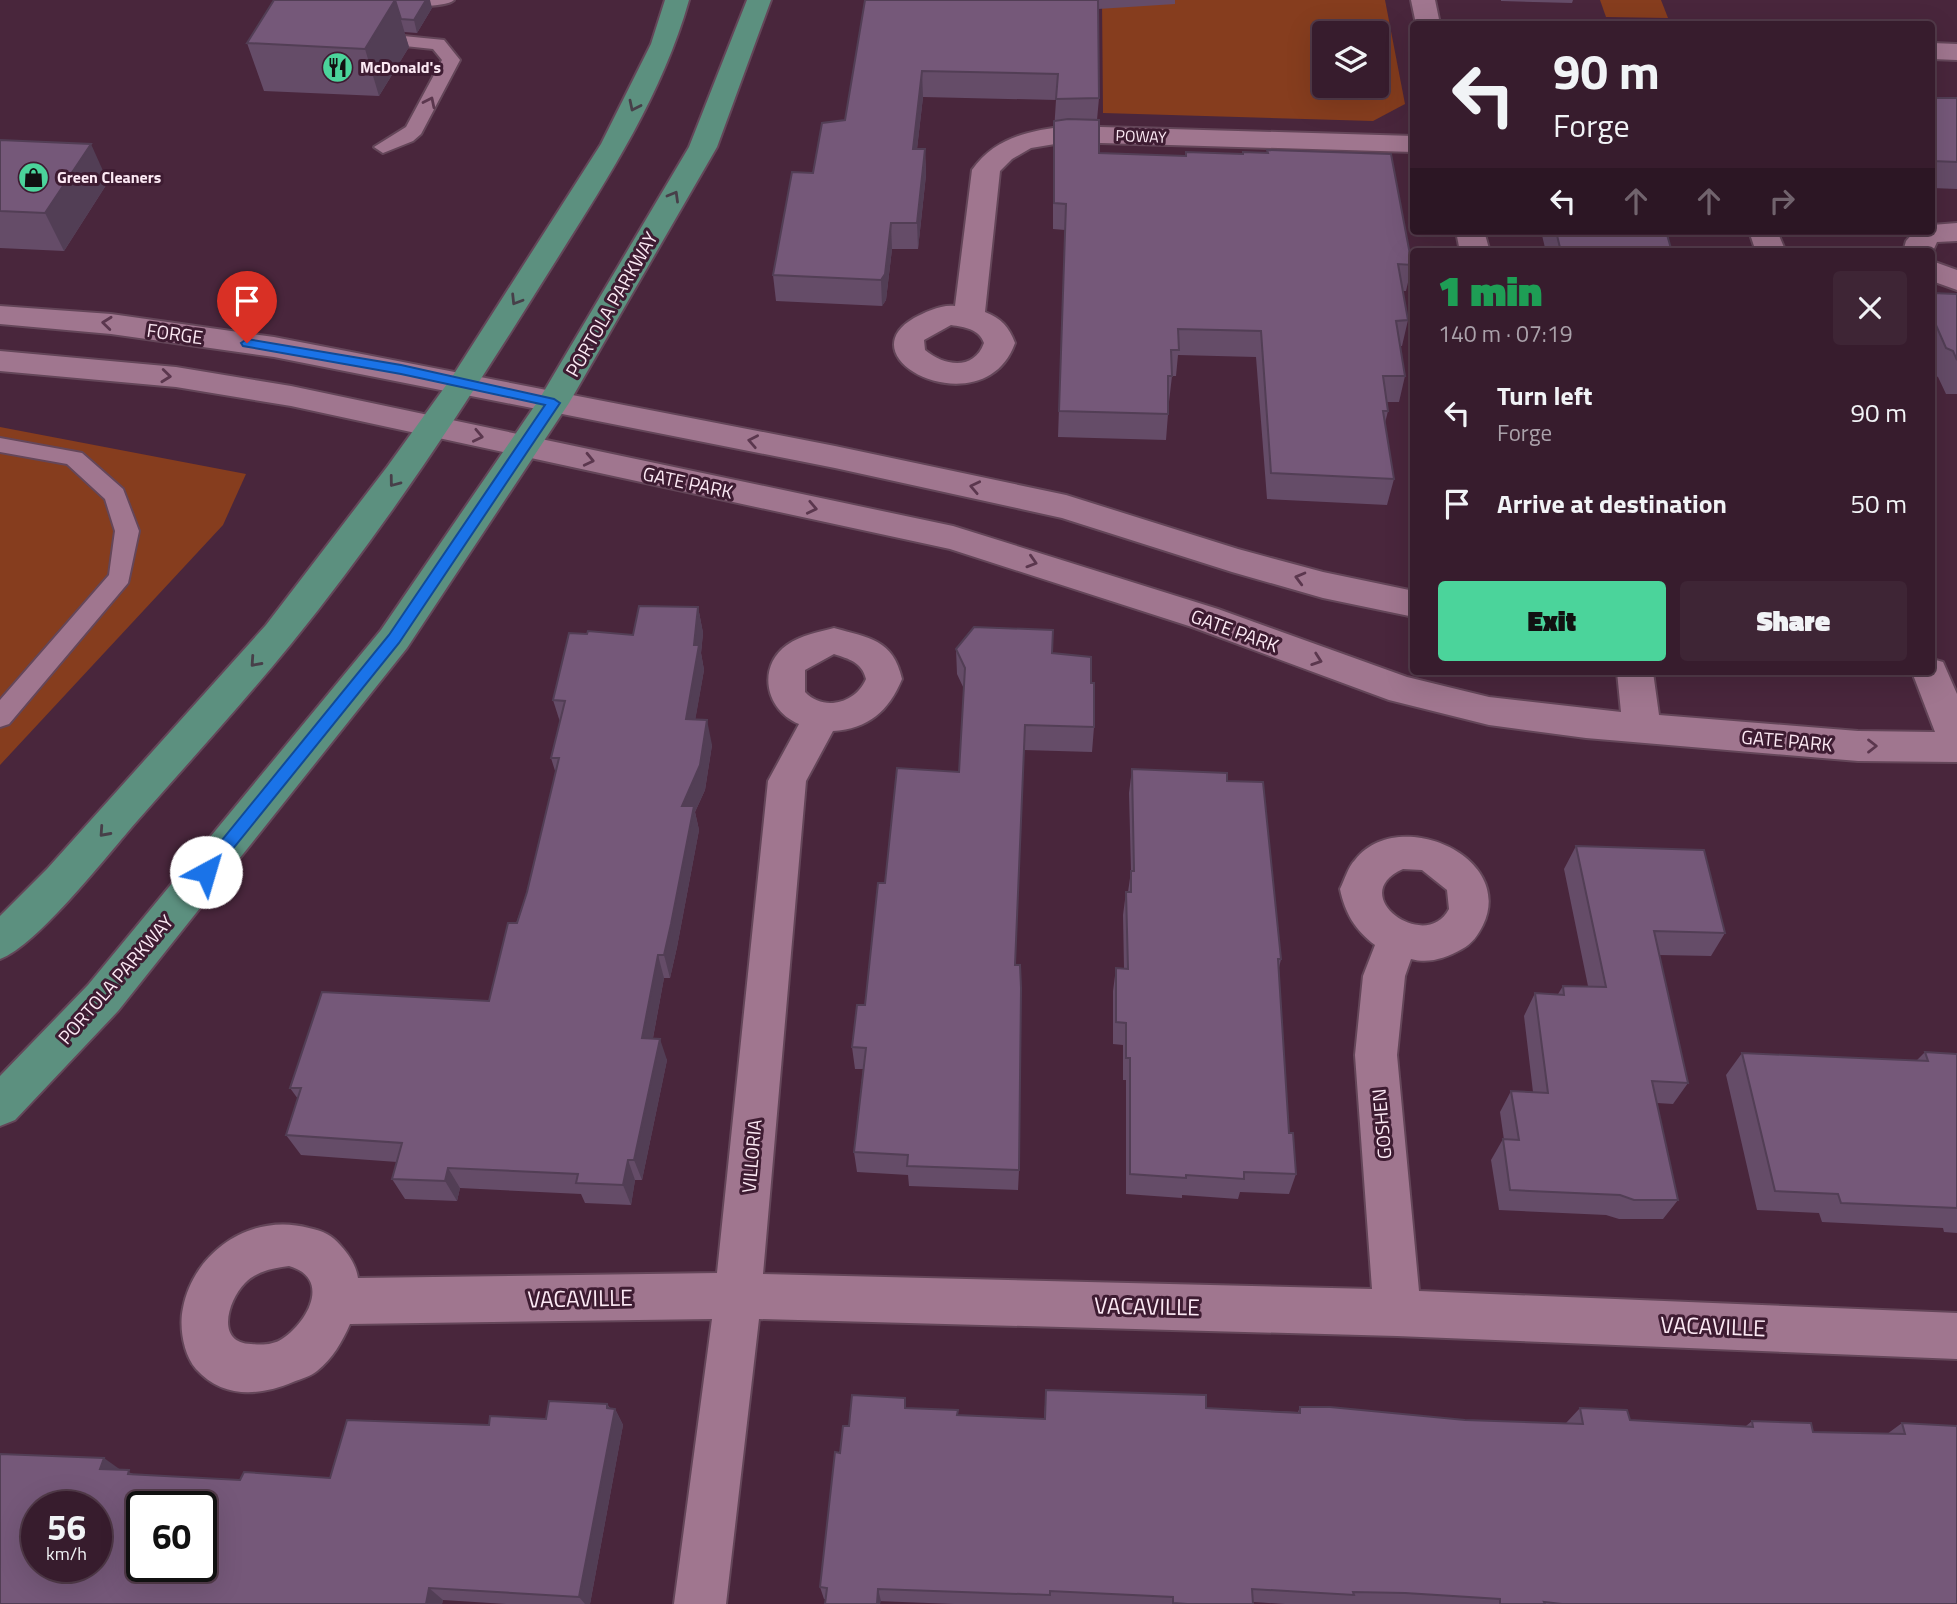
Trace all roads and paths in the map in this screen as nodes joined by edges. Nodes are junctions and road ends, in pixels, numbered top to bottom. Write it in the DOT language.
graph roads {
  1 [pos="391,0"];
  2 [pos="446,0"];
  3 [pos="677,0"];
  4 [pos="759,0"];
  5 [pos="1423,0"];
  6 [pos="1427,21"];
  7 [pos="358,37"];
  8 [pos="1935,51"];
  9 [pos="1957,52"];
  10 [pos="1410,144"];
  11 [pos="383,147"];
  12 [pos="1957,232"];
  13 [pos="1935,234"];
  14 [pos="1929,235"];
  15 [pos="1919,248"];
  16 [pos="1935,271"];
  17 [pos="1957,281"];
  18 [pos="0,315"];
  19 [pos="969,316"];
  20 [pos="0,361"];
  21 [pos="463,384"];
  22 [pos="554,403"];
  23 [pos="434,427"];
  24 [pos="0,445"];
  25 [pos="523,445"];
  26 [pos="1410,603"];
  27 [pos="1635,675"];
  28 [pos="1931,675"];
  29 [pos="822,716"];
  30 [pos="0,718"];
  31 [pos="1642,729"];
  32 [pos="1957,741"];
  33 [pos="1957,747"];
  34 [pos="1398,939"];
  35 [pos="0,943"];
  36 [pos="0,1106"];
  37 [pos="738,1296"];
  38 [pos="336,1301"];
  39 [pos="1397,1313"];
  40 [pos="1957,1336"];
  41 [pos="700,1604"];
  1 -- 2 [label="lane"];
  3 -- 21 [label="main road, one-way"];
  22 -- 4 [label="main road, PORTOLA PARKWAY, one-way"];
  5 -- 6 [label="street"];
  11 -- 7 [label="lane, one-way"];
  8 -- 9 [label="street"];
  10 -- 19 [label="street, POWAY"];
  12 -- 13 [label="street"];
  14 -- 15 [label="street"];
  16 -- 17 [label="street"];
  21 -- 18 [label="street, FORGE, one-way"];
  20 -- 23 [label="street, one-way"];
  21 -- 22 [label="street, FORGE"];
  21 -- 23 [label="main road"];
  22 -- 25 [label="main road, PORTOLA PARKWAY"];
  26 -- 22 [label="street, one-way"];
  23 -- 25 [label="street, one-way"];
  23 -- 35 [label="main road, one-way"];
  24 -- 30 [label="lane"];
  25 -- 31 [label="street, GATE PARK, one-way"];
  25 -- 36 [label="main road, PORTOLA PARKWAY"];
  27 -- 31 [label="street"];
  28 -- 32 [label="street"];
  29 -- 37 [label="street, VILLORIA"];
  31 -- 33 [label="street, GATE PARK, one-way"];
  34 -- 39 [label="street, GOSHEN"];
  37 -- 38 [label="street, VACAVILLE"];
  37 -- 39 [label="street, VACAVILLE"];
  37 -- 41 [label="street, VILLORIA"];
  39 -- 40 [label="street, VACAVILLE"];
}
